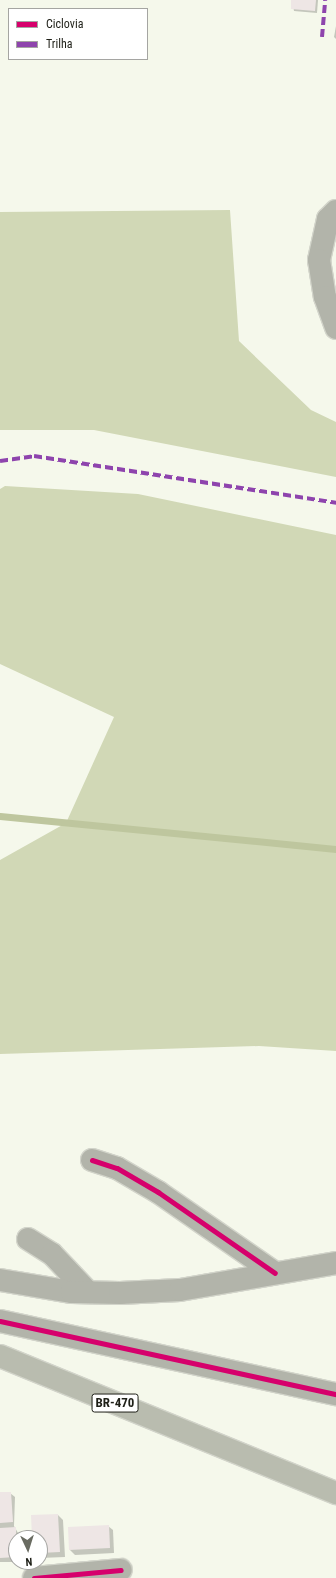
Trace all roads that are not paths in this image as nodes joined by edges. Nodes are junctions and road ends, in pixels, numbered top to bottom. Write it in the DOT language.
graph roads {
  1 [pos="336,211"];
  2 [pos="328,249"];
  3 [pos="336,328"];
  4 [pos="92,1160"];
  5 [pos="28,1239"];
  6 [pos="336,1263"];
  7 [pos="275,1273"];
  8 [pos="0,1280"];
  9 [pos="88,1292"];
  10 [pos="0,1321"];
  11 [pos="0,1356"];
  12 [pos="336,1394"];
  13 [pos="336,1493"];
  14 [pos="121,1570"];
  15 [pos="43,1578"];
  1 -- 2 [label="street"];
  2 -- 3 [label="street"];
  4 -- 7 [label="street"];
  5 -- 9 [label="street"];
  6 -- 7 [label="street"];
  7 -- 9 [label="street"];
  8 -- 9 [label="street"];
  10 -- 12 [label="street"];
  11 -- 13 [label="highway, BR-470"];
  14 -- 15 [label="street"];
}
